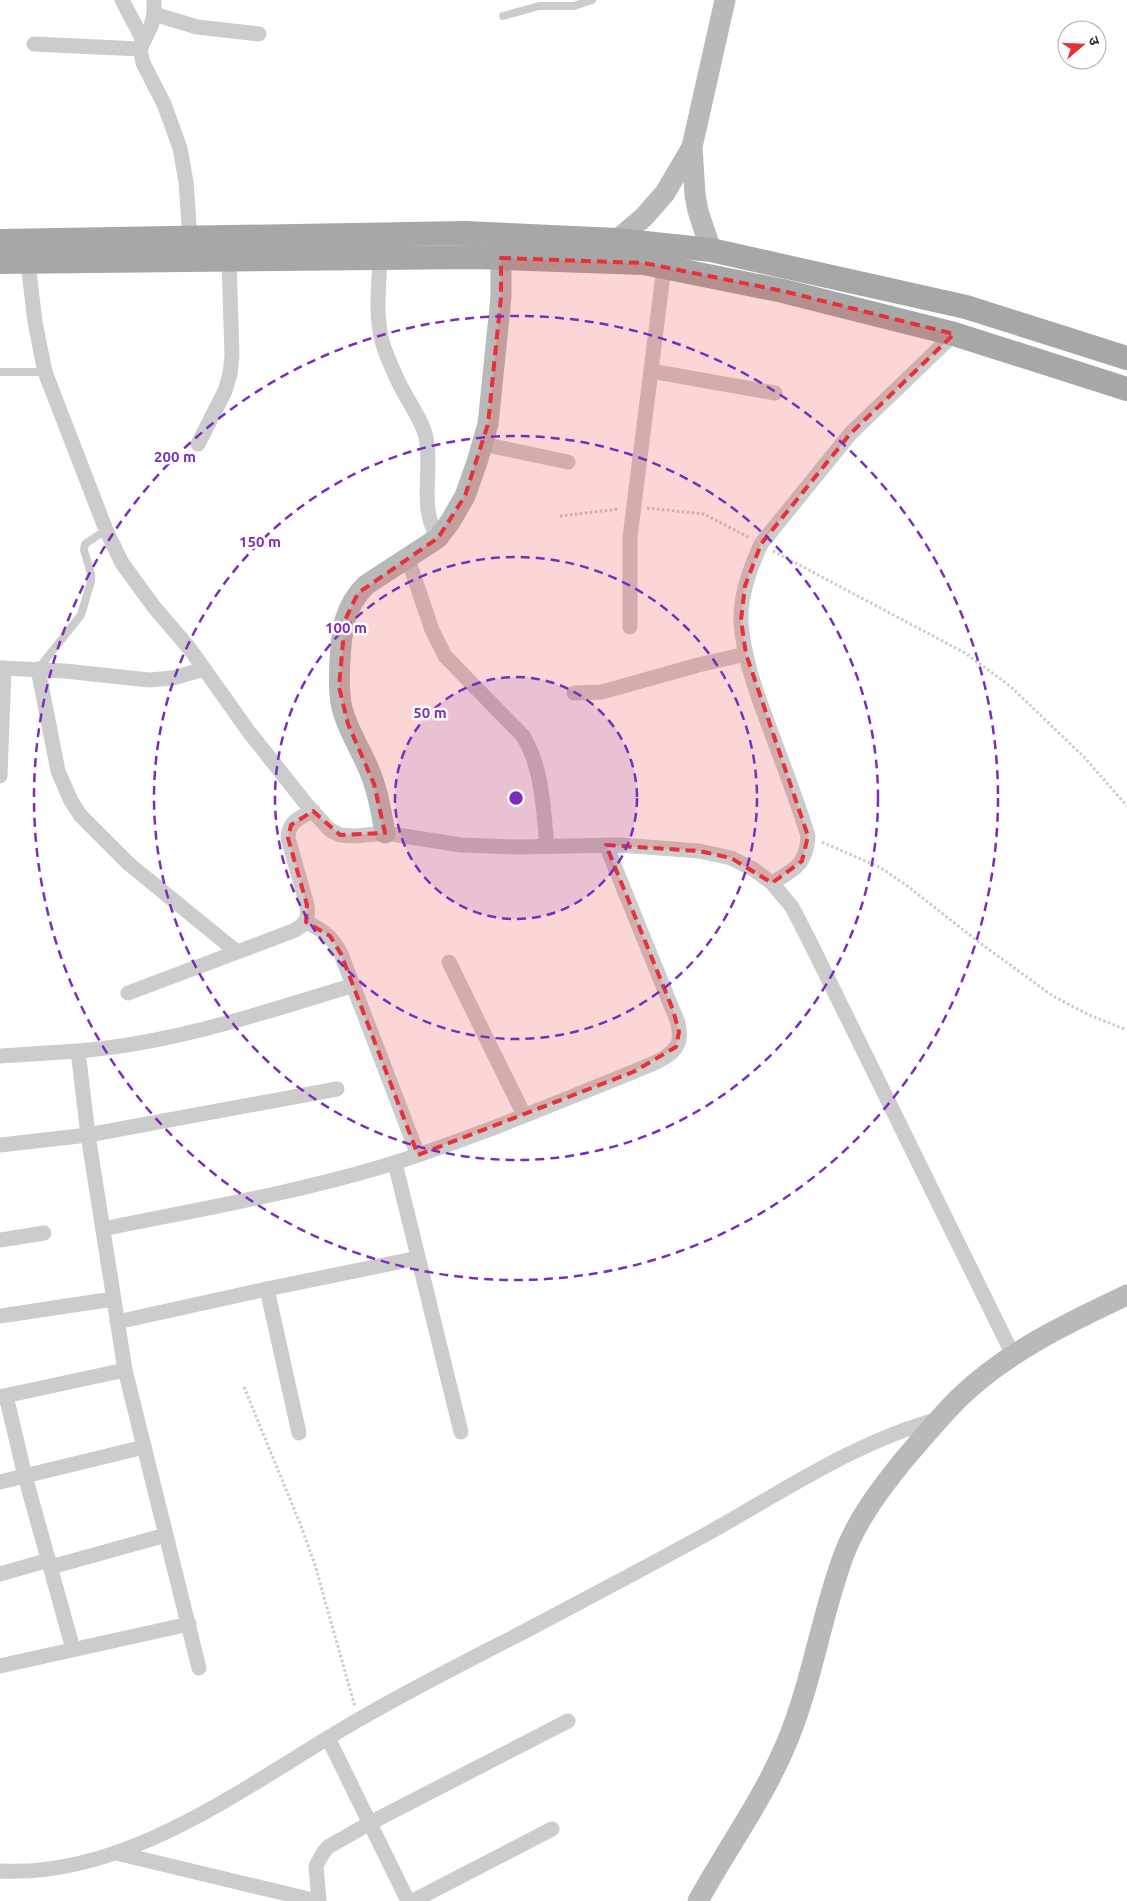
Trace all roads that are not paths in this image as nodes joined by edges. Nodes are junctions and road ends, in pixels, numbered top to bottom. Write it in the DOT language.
graph roads {
  1 [pos="122,0"];
  2 [pos="592,0"];
  3 [pos="725,0"];
  4 [pos="154,7"];
  5 [pos="503,16"];
  6 [pos="259,34"];
  7 [pos="34,44"];
  8 [pos="141,44"];
  9 [pos="692,147"];
  10 [pos="190,238"];
  11 [pos="617,240"];
  12 [pos="0,241"];
  13 [pos="711,250"];
  14 [pos="665,256"];
  15 [pos="380,258"];
  16 [pos="501,258"];
  17 [pos="229,260"];
  18 [pos="0,262"];
  19 [pos="28,262"];
  20 [pos="954,334"];
  21 [pos="1127,358"];
  22 [pos="651,371"];
  23 [pos="0,372"];
  24 [pos="45,372"];
  25 [pos="1127,389"];
  26 [pos="775,393"];
  27 [pos="198,444"];
  28 [pos="482,444"];
  29 [pos="568,462"];
  30 [pos="106,530"];
  31 [pos="438,538"];
  32 [pos="408,559"];
  33 [pos="630,627"];
  34 [pos="746,654"];
  35 [pos="2,668"];
  36 [pos="38,669"];
  37 [pos="204,669"];
  38 [pos="574,693"];
  39 [pos="0,776"];
  40 [pos="313,811"];
  41 [pos="385,834"];
  42 [pos="606,845"];
  43 [pos="547,846"];
  44 [pos="772,883"];
  45 [pos="306,922"];
  46 [pos="237,952"];
  47 [pos="449,962"];
  48 [pos="354,985"];
  49 [pos="128,993"];
  50 [pos="78,1051"];
  51 [pos="0,1056"];
  52 [pos="338,1089"];
  53 [pos="524,1115"];
  54 [pos="88,1135"];
  55 [pos="0,1145"];
  56 [pos="418,1155"];
  57 [pos="395,1163"];
  58 [pos="103,1229"];
  59 [pos="44,1233"];
  60 [pos="0,1240"];
  61 [pos="418,1258"];
  62 [pos="267,1289"];
  63 [pos="1127,1295"];
  64 [pos="113,1299"];
  65 [pos="0,1316"];
  66 [pos="117,1322"];
  67 [pos="1013,1355"];
  68 [pos="125,1370"];
  69 [pos="3,1397"];
  70 [pos="938,1419"];
  71 [pos="461,1432"];
  72 [pos="299,1433"];
  73 [pos="144,1448"];
  74 [pos="25,1476"];
  75 [pos="0,1482"];
  76 [pos="166,1535"];
  77 [pos="50,1564"];
  78 [pos="0,1574"];
  79 [pos="189,1624"];
  80 [pos="73,1649"];
  81 [pos="0,1666"];
  82 [pos="199,1668"];
  83 [pos="568,1721"];
  84 [pos="328,1738"];
  85 [pos="370,1823"];
  86 [pos="552,1829"];
  87 [pos="116,1853"];
  88 [pos="0,1871"];
  89 [pos="318,1901"];
  90 [pos="408,1901"];
  91 [pos="413,1901"];
  92 [pos="698,1901"];
  1 -- 8 [label="street"];
  2 -- 5 [label="lane"];
  3 -- 9 [label="street"];
  4 -- 6 [label="street"];
  4 -- 8 [label="street"];
  7 -- 8 [label="street"];
  8 -- 10 [label="street"];
  9 -- 11 [label="street"];
  9 -- 13 [label="street"];
  10 -- 11 [label="main road"];
  10 -- 12 [label="main road"];
  11 -- 14 [label="main road"];
  13 -- 14 [label="main road"];
  13 -- 21 [label="main road"];
  14 -- 16 [label="main road"];
  14 -- 20 [label="main road"];
  14 -- 22 [label="street"];
  15 -- 16 [label="main road"];
  15 -- 17 [label="main road"];
  15 -- 31 [label="street"];
  16 -- 28 [label="street"];
  17 -- 19 [label="main road"];
  17 -- 27 [label="street"];
  18 -- 19 [label="main road"];
  19 -- 24 [label="street"];
  20 -- 25 [label="main road"];
  20 -- 34 [label="street"];
  22 -- 26 [label="street"];
  22 -- 33 [label="street"];
  23 -- 24 [label="lane"];
  24 -- 30 [label="street"];
  28 -- 29 [label="street"];
  28 -- 31 [label="street"];
  30 -- 36 [label="lane"];
  30 -- 37 [label="street"];
  31 -- 32 [label="street"];
  32 -- 41 [label="street"];
  32 -- 43 [label="street"];
  34 -- 38 [label="street"];
  34 -- 44 [label="street"];
  35 -- 36 [label="street"];
  35 -- 39 [label="street"];
  36 -- 37 [label="street"];
  36 -- 46 [label="street"];
  37 -- 40 [label="street"];
  40 -- 41 [label="street"];
  40 -- 45 [label="street"];
  41 -- 43 [label="street"];
  42 -- 43 [label="street"];
  42 -- 44 [label="street"];
  42 -- 53 [label="street"];
  44 -- 67 [label="street"];
  45 -- 46 [label="street"];
  45 -- 48 [label="street"];
  46 -- 49 [label="street"];
  47 -- 53 [label="street"];
  48 -- 50 [label="street"];
  48 -- 56 [label="street"];
  50 -- 51 [label="street"];
  50 -- 54 [label="street"];
  52 -- 54 [label="street"];
  53 -- 56 [label="street"];
  54 -- 55 [label="street"];
  54 -- 58 [label="street"];
  56 -- 57 [label="street"];
  57 -- 58 [label="street"];
  57 -- 61 [label="street"];
  58 -- 64 [label="street"];
  59 -- 60 [label="street"];
  61 -- 62 [label="street"];
  61 -- 71 [label="street"];
  62 -- 66 [label="street"];
  62 -- 72 [label="street"];
  63 -- 67 [label="street"];
  64 -- 65 [label="street"];
  64 -- 66 [label="street"];
  66 -- 68 [label="street"];
  67 -- 70 [label="street"];
  68 -- 69 [label="street"];
  68 -- 73 [label="street"];
  69 -- 74 [label="street"];
  70 -- 84 [label="street"];
  70 -- 92 [label="street"];
  73 -- 74 [label="street"];
  73 -- 76 [label="street"];
  74 -- 75 [label="street"];
  74 -- 77 [label="street"];
  76 -- 77 [label="street"];
  76 -- 79 [label="street"];
  77 -- 78 [label="street"];
  77 -- 80 [label="street"];
  79 -- 80 [label="street"];
  79 -- 82 [label="street"];
  80 -- 81 [label="street"];
  83 -- 85 [label="street"];
  84 -- 85 [label="street"];
  84 -- 87 [label="street"];
  85 -- 89 [label="street"];
  85 -- 90 [label="street"];
  86 -- 91 [label="street"];
  87 -- 88 [label="street"];
  87 -- 89 [label="street"];
}
